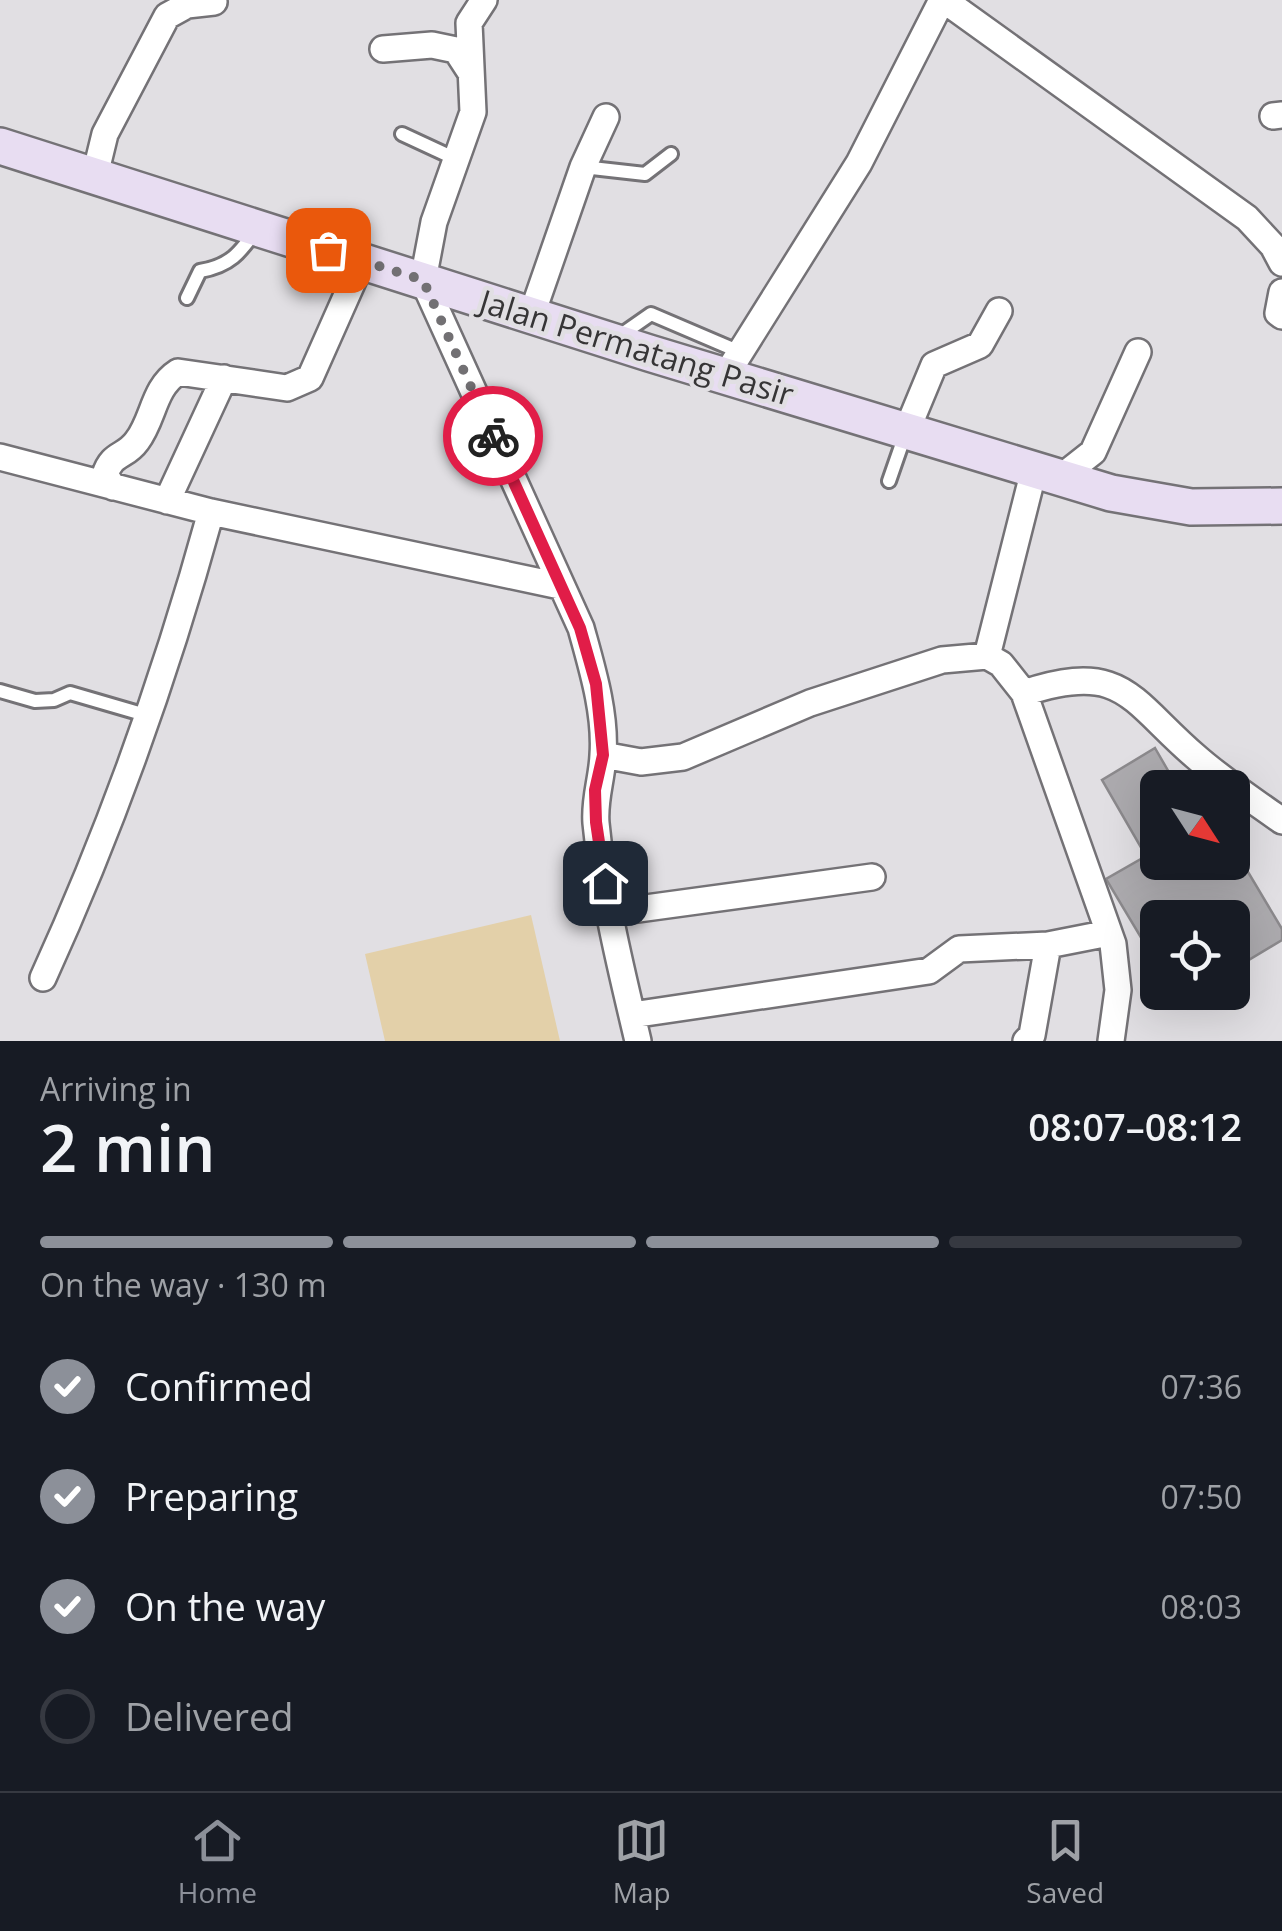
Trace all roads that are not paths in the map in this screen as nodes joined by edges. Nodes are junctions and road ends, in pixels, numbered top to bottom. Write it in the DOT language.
graph roads {
  1 [pos="484,0"];
  2 [pos="943,0"];
  3 [pos="214,2"];
  4 [pos="384,49"];
  5 [pos="469,70"];
  6 [pos="606,117"];
  7 [pos="402,134"];
  8 [pos="0,146"];
  9 [pos="671,154"];
  10 [pos="458,160"];
  11 [pos="583,167"];
  12 [pos="95,175"];
  13 [pos="259,227"];
  14 [pos="362,261"];
  15 [pos="1282,262"];
  16 [pos="423,280"];
  17 [pos="1282,292"];
  18 [pos="187,298"];
  19 [pos="999,311"];
  20 [pos="532,314"];
  21 [pos="1282,316"];
  22 [pos="1138,352"];
  23 [pos="733,363"];
  24 [pos="224,378"];
  25 [pos="907,430"];
  26 [pos="0,456"];
  27 [pos="1047,474"];
  28 [pos="889,481"];
  29 [pos="113,486"];
  30 [pos="167,501"];
  31 [pos="1282,506"];
  32 [pos="210,512"];
  33 [pos="560,586"];
  34 [pos="987,656"];
  35 [pos="0,691"];
  36 [pos="1024,693"];
  37 [pos="149,716"];
  38 [pos="603,755"];
  39 [pos="1282,821"];
  40 [pos="872,877"];
  41 [pos="610,914"];
  42 [pos="1109,933"];
  43 [pos="1048,945"];
  44 [pos="43,978"];
  45 [pos="632,1015"];
  46 [pos="638,1041"];
  47 [pos="1026,1041"];
  48 [pos="1111,1041"];
  1 -- 5 [label="street"];
  2 -- 15 [label="street"];
  2 -- 23 [label="street"];
  3 -- 12 [label="street"];
  4 -- 5 [label="street"];
  5 -- 10 [label="street"];
  6 -- 11 [label="street"];
  7 -- 10 [label="lane"];
  8 -- 12 [label="main road, Jalan Permatang Pasir"];
  9 -- 11 [label="lane"];
  10 -- 16 [label="street"];
  11 -- 20 [label="street"];
  12 -- 13 [label="main road, Jalan Permatang Pasir"];
  13 -- 14 [label="main road, Jalan Permatang Pasir"];
  13 -- 18 [label="lane"];
  14 -- 16 [label="main road, Jalan Permatang Pasir"];
  14 -- 24 [label="street"];
  16 -- 20 [label="main road, Jalan Permatang Pasir"];
  16 -- 33 [label="street"];
  17 -- 21 [label="street"];
  19 -- 25 [label="street"];
  20 -- 23 [label="main road, Jalan Permatang Pasir"];
  22 -- 27 [label="street"];
  23 -- 25 [label="main road, Jalan Permatang Pasir"];
  24 -- 29 [label="street"];
  24 -- 30 [label="street"];
  25 -- 27 [label="main road, Jalan Permatang Pasir"];
  25 -- 28 [label="lane"];
  26 -- 29 [label="street"];
  27 -- 31 [label="main road, Jalan Permatang Pasir"];
  27 -- 34 [label="street"];
  29 -- 30 [label="street"];
  30 -- 32 [label="street"];
  32 -- 33 [label="street"];
  32 -- 37 [label="street"];
  33 -- 38 [label="street"];
  34 -- 36 [label="street"];
  34 -- 38 [label="street"];
  35 -- 37 [label="lane"];
  36 -- 39 [label="street"];
  36 -- 42 [label="street"];
  37 -- 44 [label="street"];
  38 -- 41 [label="street"];
  40 -- 41 [label="street"];
  41 -- 45 [label="street"];
  42 -- 43 [label="street"];
  42 -- 48 [label="street"];
  43 -- 45 [label="street"];
  43 -- 47 [label="street"];
  45 -- 46 [label="street"];
}
